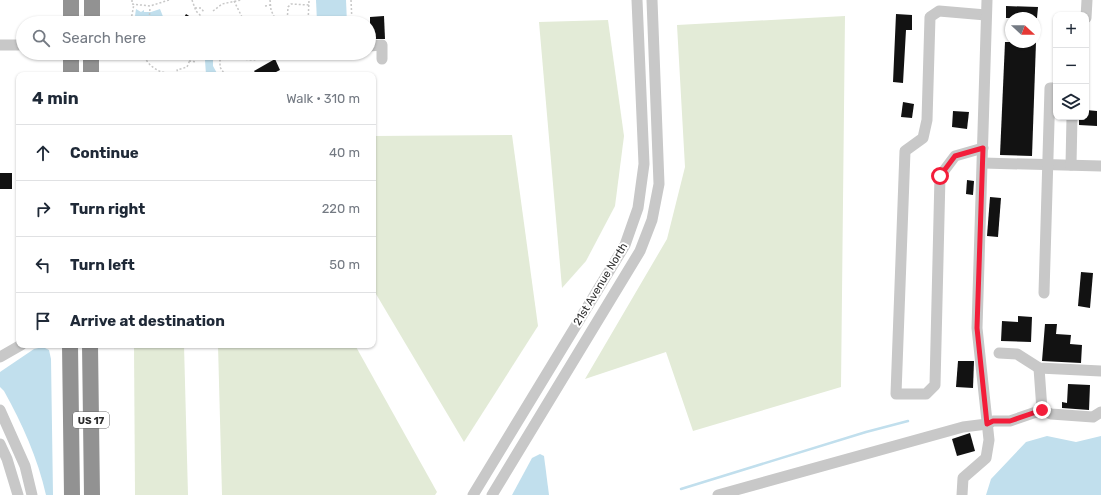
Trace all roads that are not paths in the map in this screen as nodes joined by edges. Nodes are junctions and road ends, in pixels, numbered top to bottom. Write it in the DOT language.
graph roads {
  1 [pos="71,0"];
  2 [pos="92,0"];
  3 [pos="637,0"];
  4 [pos="652,0"];
  5 [pos="987,0"];
  6 [pos="1087,0"];
  7 [pos="1086,12"];
  8 [pos="986,15"];
  9 [pos="71,16"];
  10 [pos="92,16"];
  11 [pos="0,45"];
  12 [pos="16,45"];
  13 [pos="376,45"];
  14 [pos="382,59"];
  15 [pos="71,60"];
  16 [pos="91,60"];
  17 [pos="71,72"];
  18 [pos="91,72"];
  19 [pos="1053,88"];
  20 [pos="1072,120"];
  21 [pos="983,148"];
  22 [pos="983,162"];
  23 [pos="1048,165"];
  24 [pos="1071,165"];
  25 [pos="1101,166"];
  26 [pos="1044,293"];
  27 [pos="16,348"];
  28 [pos="70,348"];
  29 [pos="90,348"];
  30 [pos="999,353"];
  31 [pos="0,356"];
  32 [pos="1039,368"];
  33 [pos="1101,371"];
  34 [pos="0,410"];
  35 [pos="1042,410"];
  36 [pos="1101,412"];
  37 [pos="987,424"];
  38 [pos="0,444"];
  39 [pos="18,495"];
  40 [pos="32,495"];
  41 [pos="72,495"];
  42 [pos="92,495"];
  43 [pos="473,495"];
  44 [pos="492,495"];
  45 [pos="718,495"];
  46 [pos="962,495"];
  1 -- 9 [label="highway"];
  2 -- 10 [label="highway"];
  3 -- 43 [label="street, 21st Avenue North"];
  4 -- 44 [label="street, 21st Avenue North"];
  5 -- 8 [label="street"];
  6 -- 7 [label="street"];
  8 -- 21 [label="street"];
  8 -- 21 [label="street"];
  11 -- 12 [label="street"];
  13 -- 14 [label="street"];
  15 -- 17 [label="highway"];
  16 -- 18 [label="highway"];
  19 -- 23 [label="street"];
  20 -- 24 [label="street"];
  21 -- 22 [label="street"];
  22 -- 23 [label="street"];
  22 -- 37 [label="street"];
  23 -- 24 [label="street"];
  23 -- 26 [label="street"];
  24 -- 25 [label="street"];
  27 -- 31 [label="street"];
  28 -- 41 [label="highway, US 17"];
  29 -- 42 [label="highway, US 17"];
  30 -- 32 [label="street"];
  32 -- 33 [label="street"];
  32 -- 35 [label="street"];
  34 -- 40 [label="street"];
  35 -- 36 [label="street"];
  35 -- 37 [label="street"];
  37 -- 45 [label="street"];
  37 -- 46 [label="street"];
  38 -- 39 [label="street"];
}
